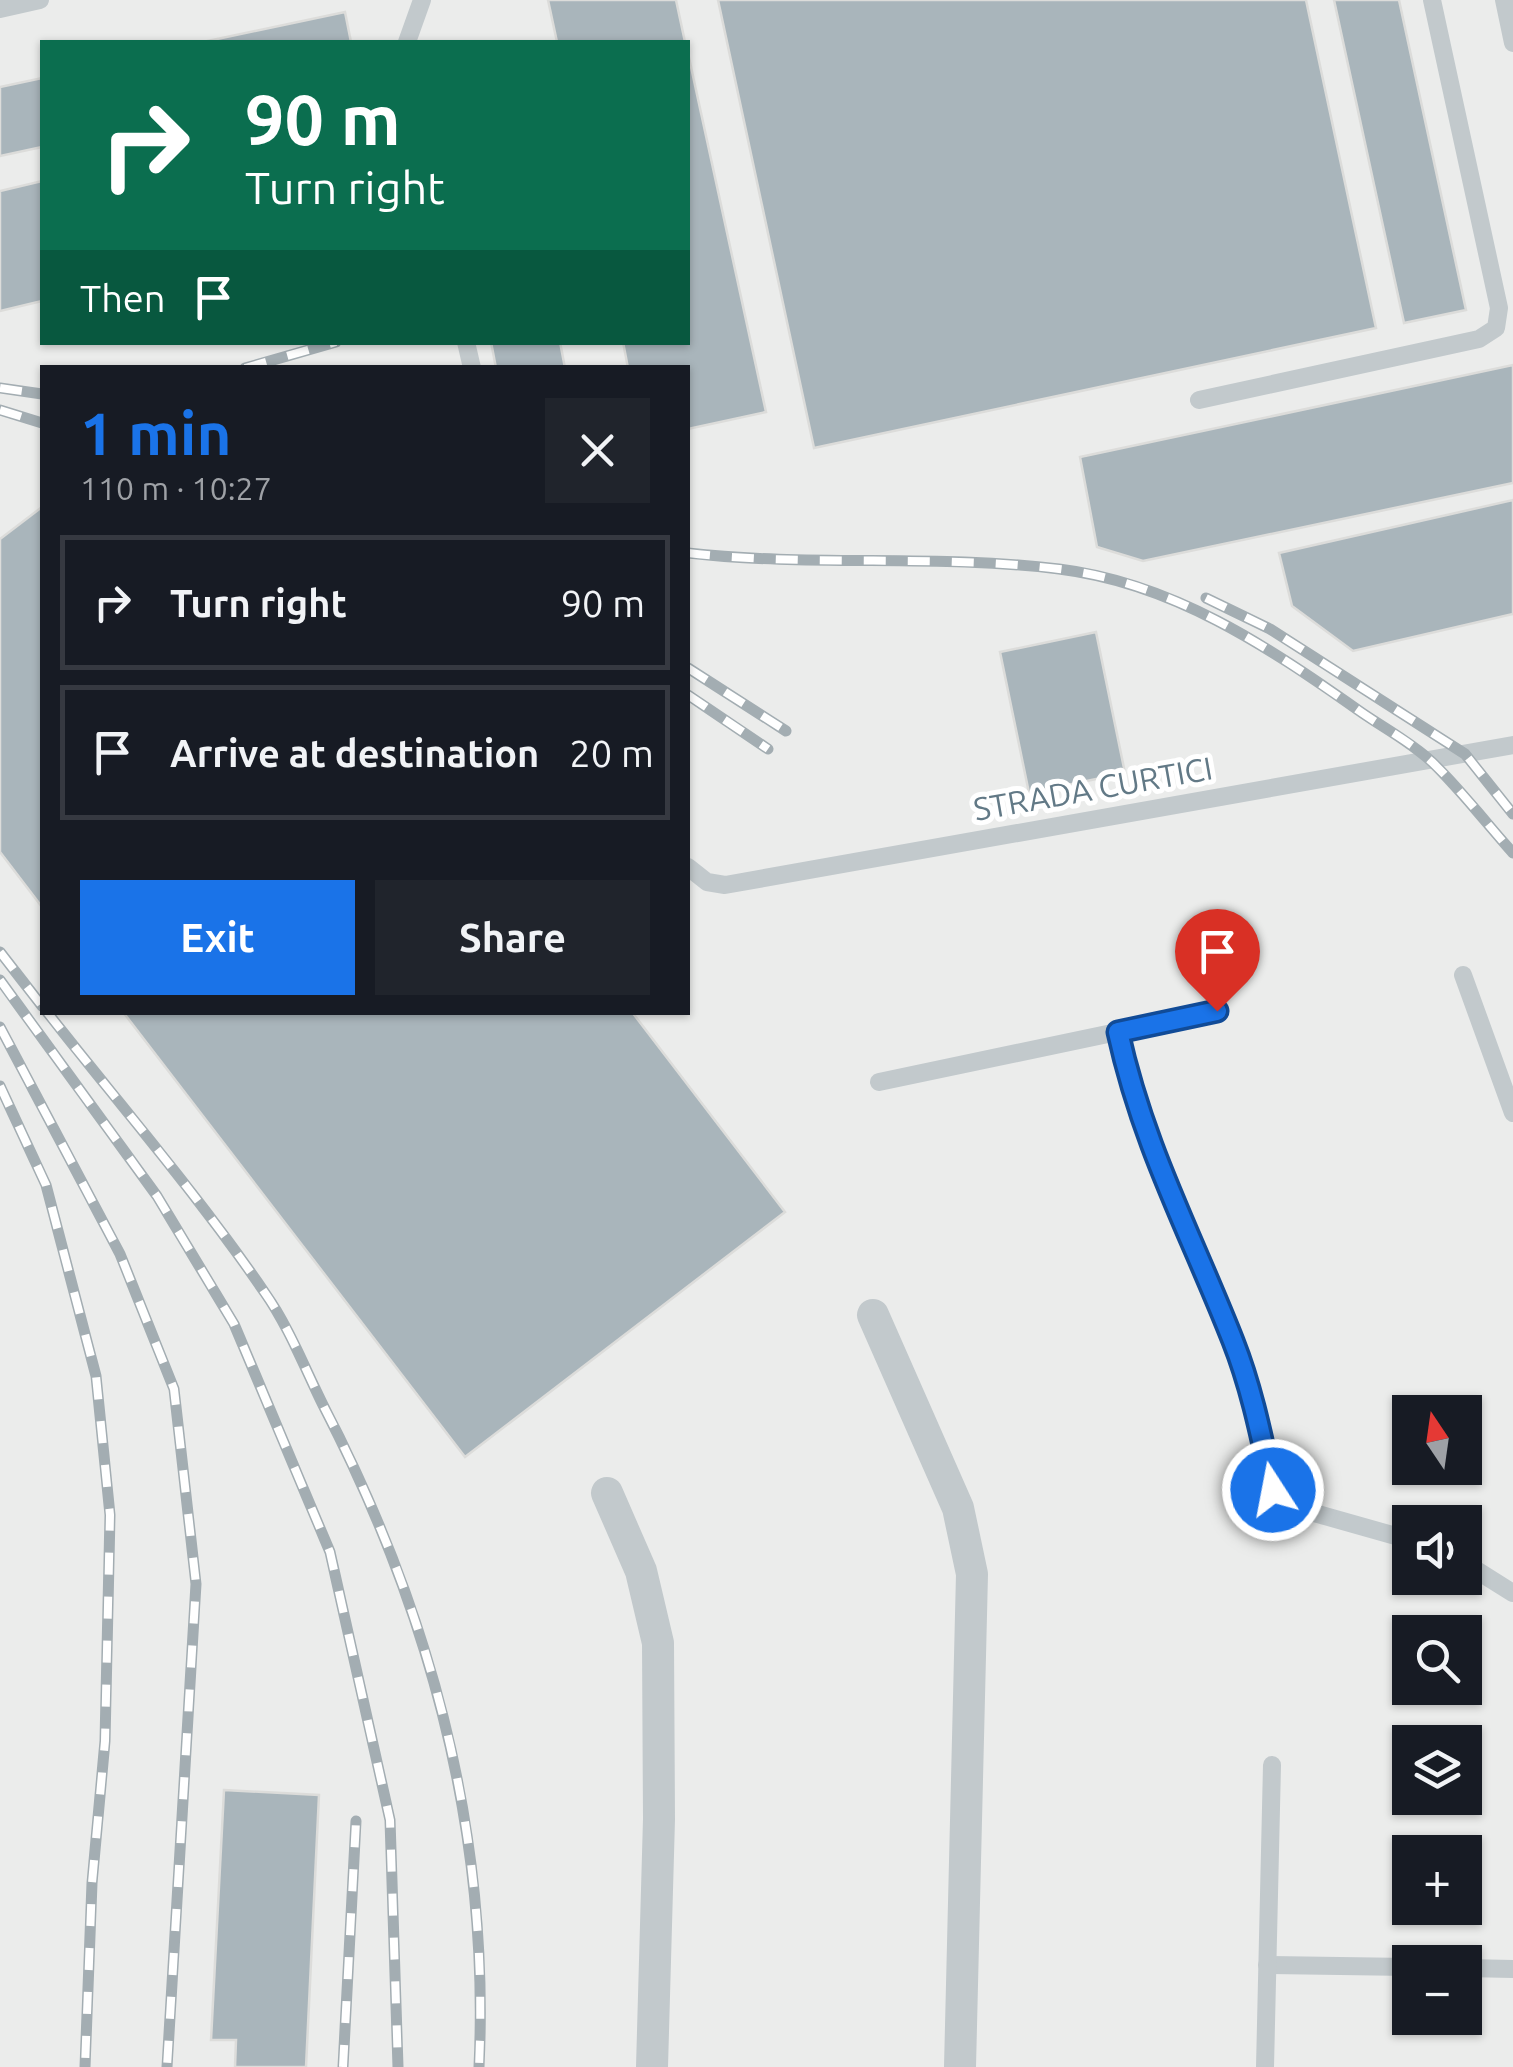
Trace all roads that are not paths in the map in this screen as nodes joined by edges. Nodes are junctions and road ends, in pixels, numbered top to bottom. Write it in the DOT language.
graph roads {
  1 [pos="40,0"];
  2 [pos="422,0"];
  3 [pos="1432,0"];
  4 [pos="1504,0"];
  5 [pos="0,9"];
  6 [pos="408,40"];
  7 [pos="1513,43"];
  8 [pos="1199,400"];
  9 [pos="1513,746"];
  10 [pos="690,869"];
  11 [pos="1463,975"];
  12 [pos="1217,1011"];
  13 [pos="1118,1032"];
  14 [pos="879,1082"];
  15 [pos="1513,1113"];
  16 [pos="873,1315"];
  17 [pos="607,1493"];
  18 [pos="1392,1535"];
  19 [pos="1482,1574"];
  20 [pos="1513,1594"];
  21 [pos="1272,1765"];
  22 [pos="1267,1965"];
  23 [pos="1392,1968"];
  24 [pos="1482,1968"];
  25 [pos="1513,1969"];
  26 [pos="652,2067"];
  27 [pos="960,2067"];
  28 [pos="1265,2067"];
  1 -- 5 [label="lane"];
  2 -- 6 [label="lane"];
  3 -- 8 [label="lane"];
  4 -- 7 [label="lane"];
  9 -- 10 [label="lane, STRADA CURTICI"];
  11 -- 15 [label="lane"];
  12 -- 13 [label="lane"];
  13 -- 14 [label="lane"];
  13 -- 18 [label="lane"];
  16 -- 27 [label="street"];
  17 -- 26 [label="street"];
  19 -- 20 [label="lane"];
  21 -- 22 [label="lane"];
  22 -- 23 [label="lane"];
  22 -- 28 [label="lane"];
  24 -- 25 [label="lane"];
}
